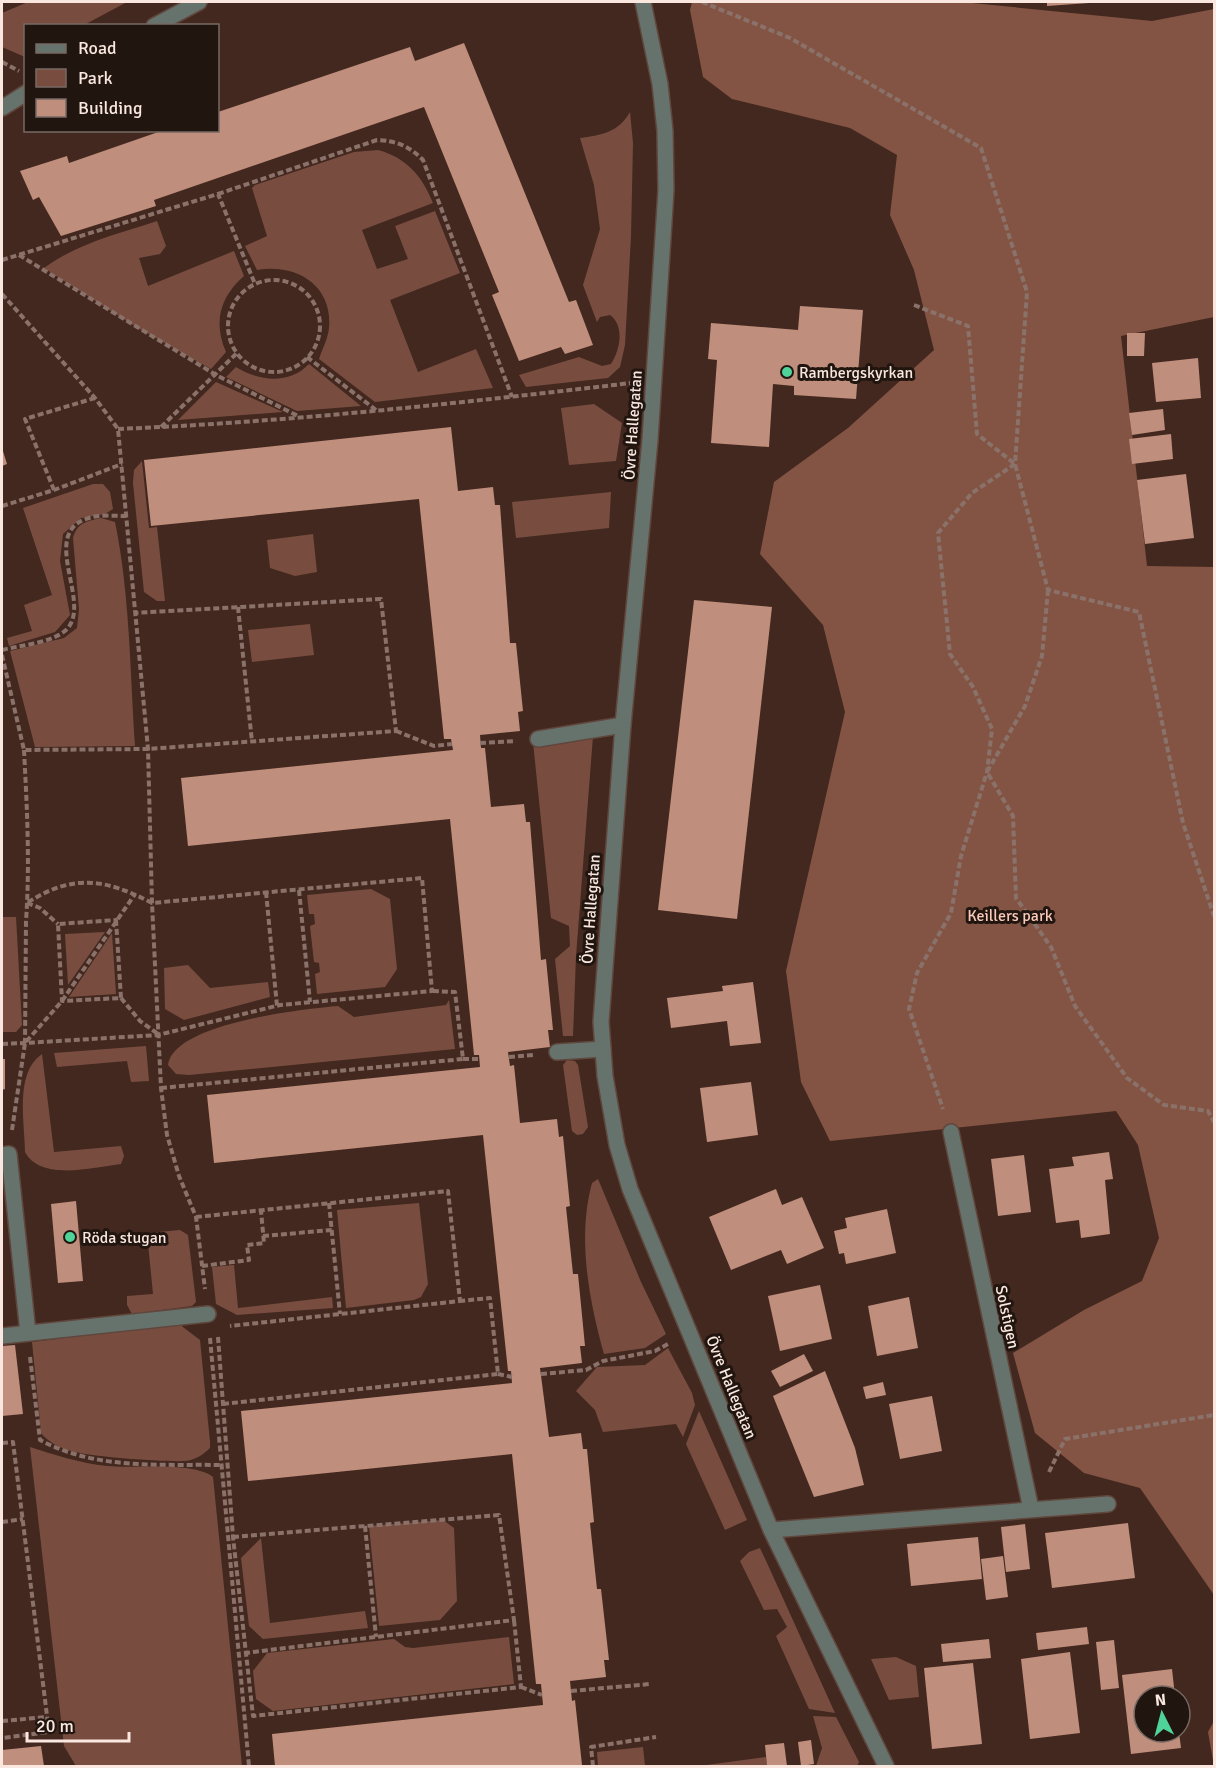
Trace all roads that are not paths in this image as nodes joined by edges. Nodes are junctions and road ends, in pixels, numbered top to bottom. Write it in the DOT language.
graph roads {
  1 [pos="199,2"];
  2 [pos="643,2"];
  3 [pos="158,24"];
  4 [pos="24,94"];
  5 [pos="2,108"];
  6 [pos="623,724"];
  7 [pos="538,739"];
  8 [pos="603,1049"];
  9 [pos="557,1052"];
  10 [pos="951,1132"];
  11 [pos="5,1154"];
  12 [pos="213,1321"];
  13 [pos="28,1333"];
  14 [pos="2,1336"];
  15 [pos="1108,1504"];
  16 [pos="1031,1509"];
  17 [pos="771,1530"];
  18 [pos="886,1767"];
  1 -- 3 [label="street"];
  2 -- 6 [label="street, Övre Hallegatan"];
  4 -- 5 [label="street"];
  6 -- 7 [label="street"];
  6 -- 8 [label="street, Övre Hallegatan"];
  8 -- 9 [label="street"];
  8 -- 17 [label="street, Övre Hallegatan"];
  10 -- 16 [label="street, Solstigen"];
  11 -- 13 [label="street"];
  12 -- 13 [label="street"];
  13 -- 14 [label="street"];
  15 -- 16 [label="street"];
  16 -- 17 [label="street"];
  17 -- 18 [label="street, Övre Hallegatan"];
}
